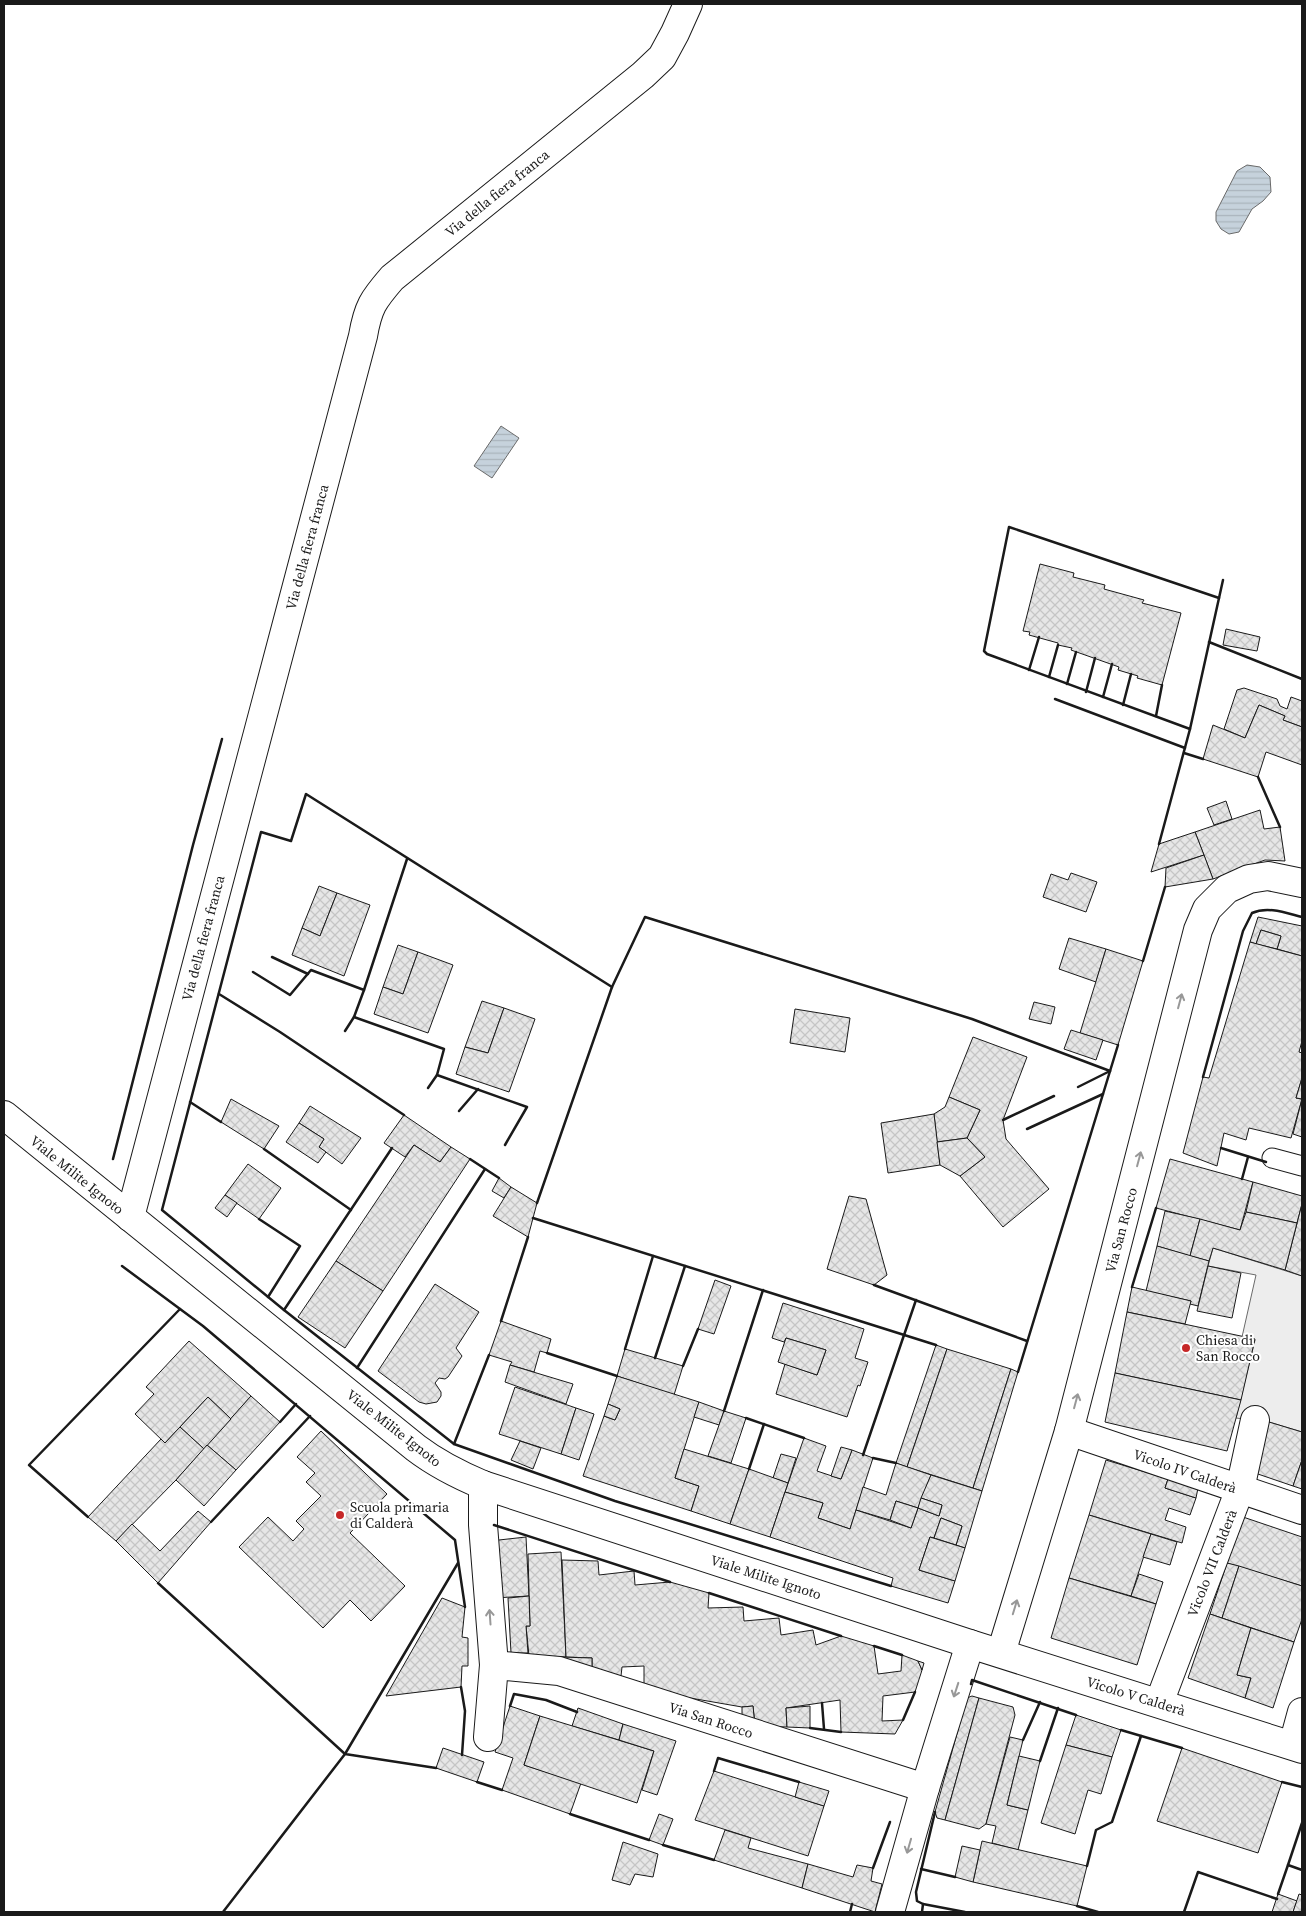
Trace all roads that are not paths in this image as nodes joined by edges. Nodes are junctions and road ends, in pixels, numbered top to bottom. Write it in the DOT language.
graph roads {
  1 [pos="688,4"];
  2 [pos="1302,883"];
  3 [pos="4,1115"];
  4 [pos="1272,1158"];
  5 [pos="1302,1166"];
  6 [pos="130,1217"];
  7 [pos="1254,1420"];
  8 [pos="1069,1431"];
  9 [pos="483,1485"];
  10 [pos="1240,1489"];
  11 [pos="1302,1510"];
  12 [pos="970,1644"];
  13 [pos="1000,1653"];
  14 [pos="494,1665"];
  15 [pos="1158,1703"];
  16 [pos="1302,1712"];
  17 [pos="488,1737"];
  18 [pos="1297,1747"];
  19 [pos="925,1788"];
  20 [pos="890,1912"];
  1 -- 6 [label="street, Via della fiera franca"];
  8 -- 2 [label="street, Via San Rocco, one-way"];
  3 -- 6 [label="street, Viale Milite Ignoto"];
  4 -- 5 [label="lane"];
  6 -- 9 [label="street, Viale Milite Ignoto"];
  7 -- 10 [label="street, Vicolo VII Calderà"];
  8 -- 10 [label="street, Vicolo IV Calderà"];
  13 -- 8 [label="street, Via San Rocco, one-way"];
  9 -- 12 [label="street, Viale Milite Ignoto"];
  14 -- 9 [label="street, one-way"];
  10 -- 11 [label="street, Vicolo IV Calderà"];
  10 -- 15 [label="street, Vicolo VII Calderà"];
  12 -- 13 [label="street, Vicolo V Calderà"];
  12 -- 19 [label="street, one-way"];
  13 -- 15 [label="street, Vicolo V Calderà"];
  14 -- 17 [label="street"];
  14 -- 19 [label="street, Via San Rocco"];
  15 -- 18 [label="street, Vicolo V Calderà"];
  16 -- 18 [label="street"];
  19 -- 20 [label="street, one-way"];
}
